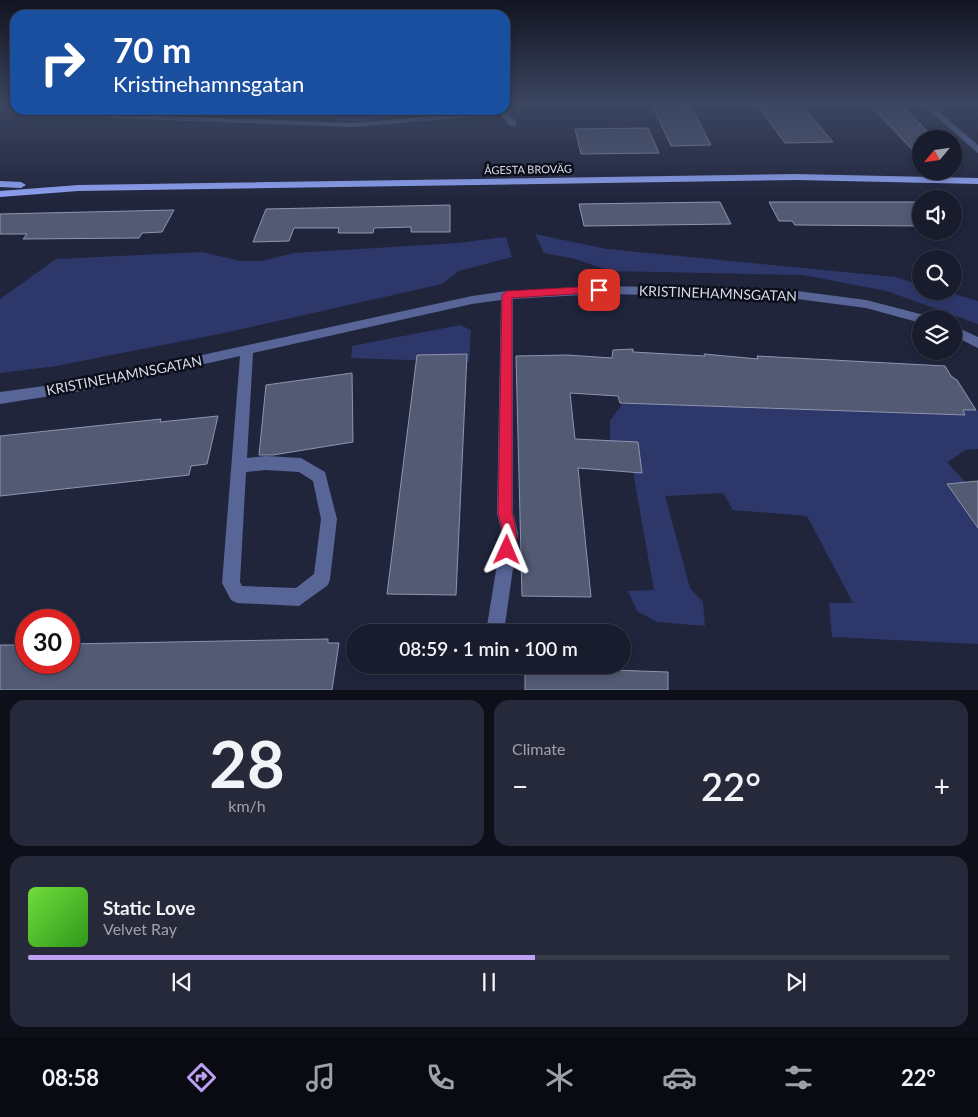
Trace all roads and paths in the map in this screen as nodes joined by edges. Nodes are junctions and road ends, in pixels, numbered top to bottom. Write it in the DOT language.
graph roads {
  1 [pos="963,137"];
  2 [pos="978,150"];
  3 [pos="978,181"];
  4 [pos="0,184"];
  5 [pos="78,188"];
  6 [pos="0,194"];
  7 [pos="507,295"];
  8 [pos="912,316"];
  9 [pos="962,335"];
  10 [pos="978,343"];
  11 [pos="247,350"];
  12 [pos="0,398"];
  13 [pos="240,466"];
  14 [pos="496,624"];
  1 -- 2 [label="street"];
  3 -- 5 [label="main road, ÅGESTA BROVÄG"];
  4 -- 5 [label="main road, ÅGESTA BROVÄG"];
  5 -- 6 [label="main road, ÅGESTA BROVÄG"];
  7 -- 8 [label="street, KRISTINEHAMNSGATAN"];
  7 -- 11 [label="street, KRISTINEHAMNSGATAN"];
  7 -- 14 [label="street"];
  9 -- 10 [label="street"];
  11 -- 12 [label="street, KRISTINEHAMNSGATAN"];
  11 -- 13 [label="street"];
  13 -- 13 [label="street"];
}
